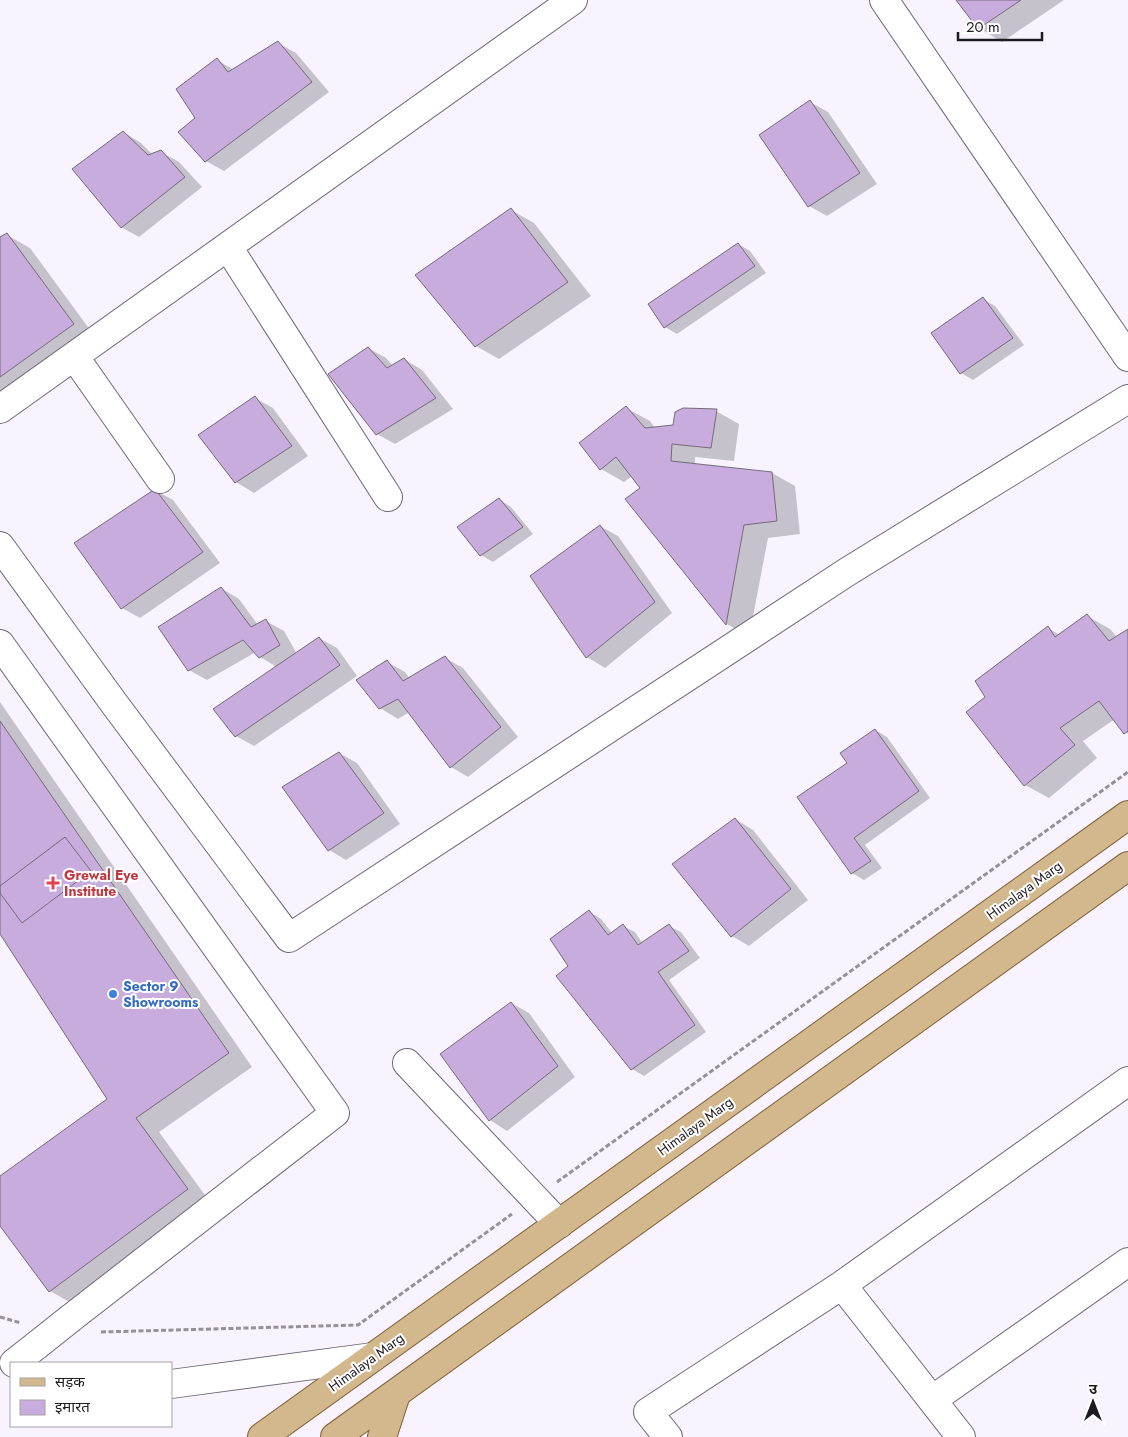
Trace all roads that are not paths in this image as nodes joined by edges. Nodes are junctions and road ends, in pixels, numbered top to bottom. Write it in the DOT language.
graph roads {
  1 [pos="573,0"];
  2 [pos="884,0"];
  3 [pos="228,247"];
  4 [pos="74,356"];
  5 [pos="1128,357"];
  6 [pos="1128,399"];
  7 [pos="0,409"];
  8 [pos="160,480"];
  9 [pos="388,498"];
  10 [pos="0,546"];
  11 [pos="0,644"];
  12 [pos="1128,815"];
  13 [pos="1128,866"];
  14 [pos="407,1063"];
  15 [pos="1128,1081"];
  16 [pos="559,1224"];
  17 [pos="1128,1262"];
  18 [pos="842,1285"];
  19 [pos="0,1347"];
  20 [pos="373,1357"];
  21 [pos="14,1362"];
  22 [pos="16,1362"];
  23 [pos="172,1384"];
  24 [pos="396,1394"];
  25 [pos="932,1400"];
  26 [pos="262,1437"];
  27 [pos="335,1437"];
  28 [pos="382,1437"];
  29 [pos="668,1437"];
  30 [pos="961,1437"];
  1 -- 3 [label="street"];
  2 -- 5 [label="street"];
  3 -- 4 [label="street"];
  3 -- 9 [label="street"];
  4 -- 7 [label="street"];
  4 -- 8 [label="street"];
  6 -- 10 [label="street"];
  11 -- 22 [label="street, bridge"];
  12 -- 16 [label="main road, Himalaya Marg"];
  13 -- 24 [label="main road"];
  14 -- 16 [label="street"];
  15 -- 18 [label="street"];
  16 -- 20 [label="main road, Himalaya Marg"];
  17 -- 25 [label="street"];
  18 -- 25 [label="street"];
  18 -- 29 [label="street"];
  19 -- 21 [label="street"];
  20 -- 23 [label="street"];
  20 -- 26 [label="main road, Himalaya Marg"];
  24 -- 27 [label="main road"];
  24 -- 28 [label="main road"];
  25 -- 30 [label="street"];
}
